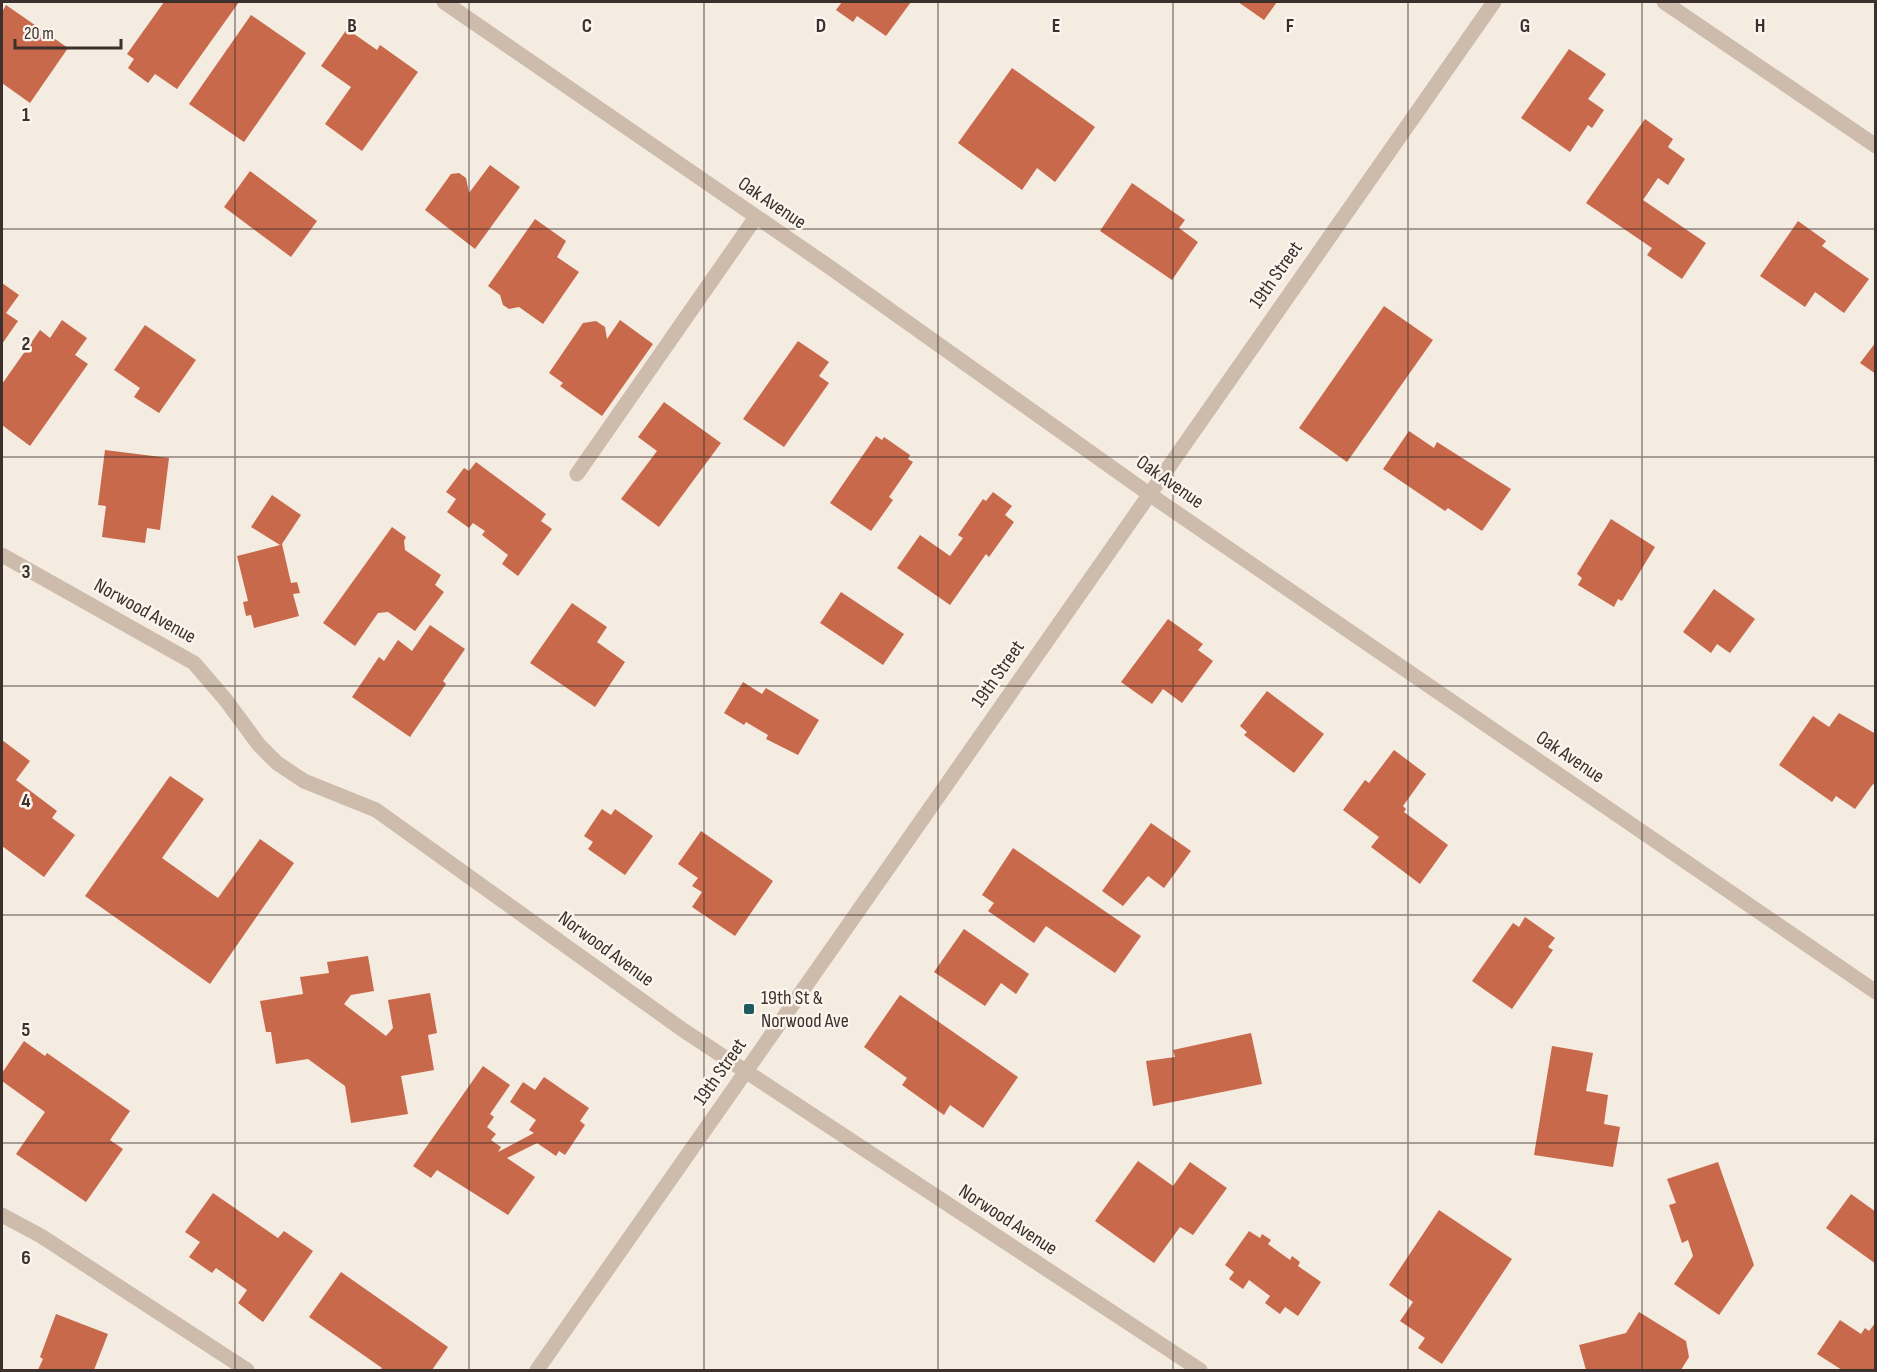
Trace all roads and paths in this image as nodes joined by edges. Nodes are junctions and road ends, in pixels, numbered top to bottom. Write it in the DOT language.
graph roads {
  1 [pos="444,2"];
  2 [pos="1494,2"];
  3 [pos="1664,2"];
  4 [pos="1875,146"];
  5 [pos="756,217"];
  6 [pos="577,474"];
  7 [pos="1149,494"];
  8 [pos="2,555"];
  9 [pos="1875,992"];
  10 [pos="746,1072"];
  11 [pos="2,1215"];
  12 [pos="247,1371"];
  13 [pos="537,1371"];
  14 [pos="1200,1371"];
  1 -- 5 [label="street, Oak Avenue"];
  2 -- 7 [label="street, 19th Street"];
  3 -- 4 [label="street"];
  5 -- 6 [label="street"];
  5 -- 7 [label="street, Oak Avenue"];
  7 -- 9 [label="street, Oak Avenue"];
  7 -- 10 [label="street, 19th Street"];
  8 -- 10 [label="street, Norwood Avenue"];
  10 -- 13 [label="street, 19th Street"];
  10 -- 14 [label="street, Norwood Avenue"];
  11 -- 12 [label="street"];
}
